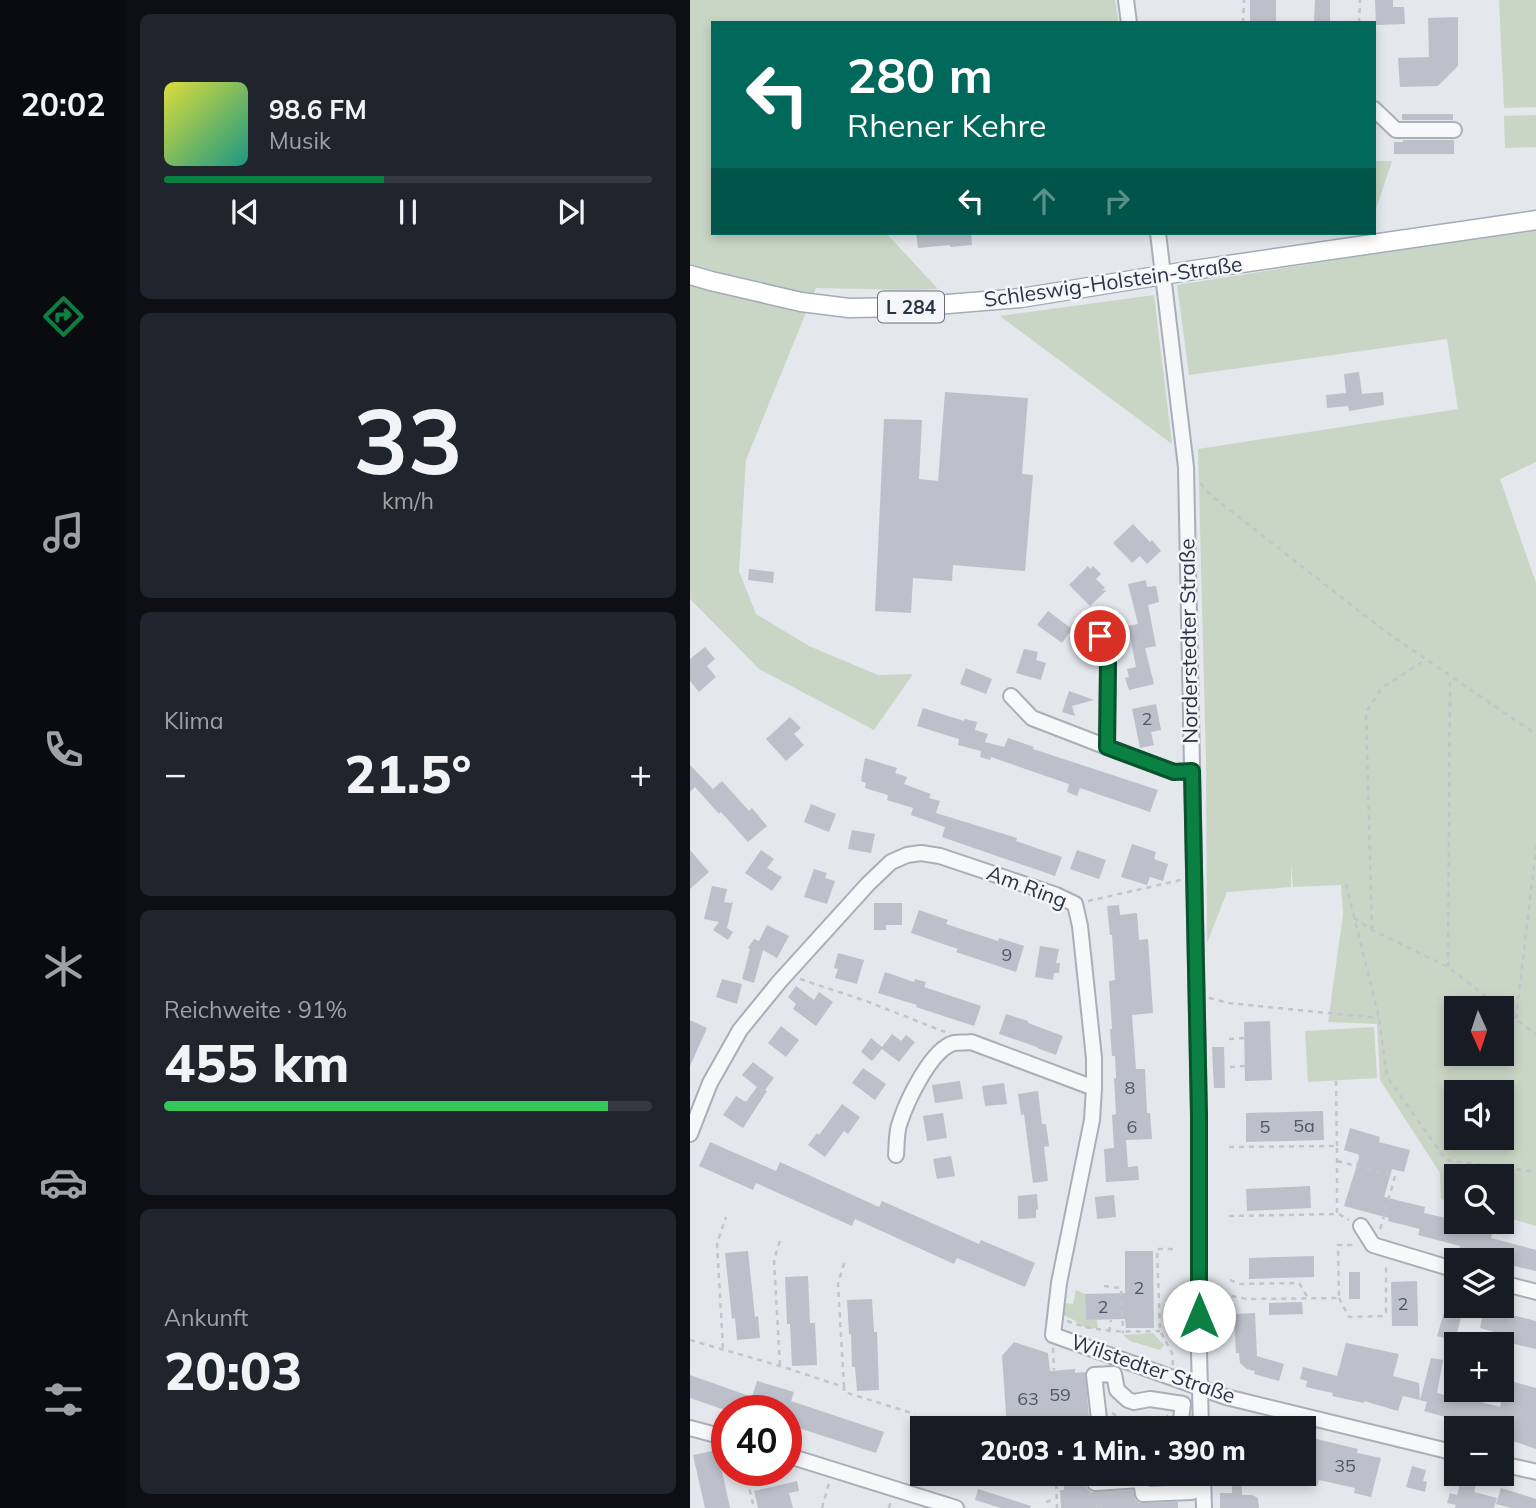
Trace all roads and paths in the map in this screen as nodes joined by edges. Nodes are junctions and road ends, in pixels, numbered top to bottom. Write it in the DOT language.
graph roads {
  1 [pos="1126,0"];
  2 [pos="1244,0"];
  3 [pos="1360,0"];
  4 [pos="1129,21"];
  5 [pos="1243,21"];
  6 [pos="1359,21"];
  7 [pos="1376,111"];
  8 [pos="1454,130"];
  9 [pos="1536,220"];
  10 [pos="1158,235"];
  11 [pos="690,275"];
  12 [pos="1164,275"];
  13 [pos="1186,467"];
  14 [pos="1100,636"];
  15 [pos="1426,659"];
  16 [pos="1450,676"];
  17 [pos="1011,696"];
  18 [pos="1536,735"];
  19 [pos="1107,747"];
  20 [pos="1192,771"];
  21 [pos="1536,840"];
  22 [pos="1194,877"];
  23 [pos="1346,884"];
  24 [pos="1075,904"];
  25 [pos="1354,918"];
  26 [pos="1372,930"];
  27 [pos="1448,967"];
  28 [pos="787,974"];
  29 [pos="1197,995"];
  30 [pos="1486,996"];
  31 [pos="1379,1018"];
  32 [pos="1516,1019"];
  33 [pos="948,1033"];
  34 [pos="1536,1035"];
  35 [pos="1244,1038"];
  36 [pos="1229,1039"];
  37 [pos="1245,1066"];
  38 [pos="1230,1067"];
  39 [pos="1336,1081"];
  40 [pos="1094,1088"];
  41 [pos="690,1135"];
  42 [pos="1337,1146"];
  43 [pos="1229,1147"];
  44 [pos="896,1155"];
  45 [pos="1360,1155"];
  46 [pos="1337,1161"];
  47 [pos="1357,1167"];
  48 [pos="1389,1168"];
  49 [pos="1536,1172"];
  50 [pos="1387,1174"];
  51 [pos="1337,1214"];
  52 [pos="1230,1216"];
  53 [pos="726,1217"];
  54 [pos="1361,1226"];
  55 [pos="781,1237"];
  56 [pos="1378,1247"];
  57 [pos="712,1249"];
  58 [pos="718,1249"];
  59 [pos="1175,1249"];
  60 [pos="845,1260"];
  61 [pos="1444,1266"];
  62 [pos="1230,1280"];
  63 [pos="1104,1286"];
  64 [pos="1514,1286"];
  65 [pos="1199,1289"];
  66 [pos="1536,1292"];
  67 [pos="1339,1298"];
  68 [pos="1308,1299"];
  69 [pos="1055,1317"];
  70 [pos="1111,1320"];
  71 [pos="1160,1331"];
  72 [pos="1109,1332"];
  73 [pos="1123,1332"];
  74 [pos="1053,1335"];
  75 [pos="690,1340"];
  76 [pos="723,1350"];
  77 [pos="1102,1352"];
  78 [pos="780,1366"];
  79 [pos="1054,1370"];
  80 [pos="1105,1376"];
  81 [pos="1173,1377"];
  82 [pos="1199,1386"];
  83 [pos="844,1387"];
  84 [pos="915,1414"];
  85 [pos="1099,1416"];
  86 [pos="1181,1416"];
  87 [pos="1200,1416"];
  88 [pos="690,1428"];
  89 [pos="711,1434"];
  90 [pos="1444,1450"];
  91 [pos="802,1460"];
  92 [pos="1514,1467"];
  93 [pos="833,1470"];
  94 [pos="1536,1472"];
  95 [pos="748,1486"];
  96 [pos="1056,1486"];
  97 [pos="1142,1486"];
  98 [pos="1194,1486"];
  99 [pos="1199,1486"];
  100 [pos="1056,1499"];
  101 [pos="1046,1502"];
  102 [pos="754,1508"];
  103 [pos="822,1508"];
  104 [pos="956,1508"];
  105 [pos="1057,1508"];
  106 [pos="1204,1508"];
  1 -- 4 [label="street"];
  2 -- 5 [label="path"];
  3 -- 6 [label="path"];
  7 -- 8 [label="street"];
  9 -- 12 [label="main road, Schleswig-Holstein-Straße / L 284"];
  10 -- 12 [label="street, Norderstedter Straße"];
  11 -- 12 [label="main road, Schleswig-Holstein-Straße / L 284"];
  12 -- 13 [label="street, Norderstedter Straße"];
  13 -- 15 [label="path"];
  13 -- 20 [label="street, Norderstedter Straße"];
  14 -- 19 [label="street"];
  15 -- 16 [label="path"];
  15 -- 26 [label="path"];
  16 -- 18 [label="path"];
  16 -- 27 [label="path"];
  17 -- 19 [label="street"];
  19 -- 20 [label="street"];
  20 -- 22 [label="street, Norderstedter Straße"];
  21 -- 32 [label="path"];
  22 -- 24 [label="path"];
  22 -- 29 [label="street, Norderstedter Straße"];
  23 -- 25 [label="path"];
  24 -- 28 [label="street, Am Ring"];
  24 -- 40 [label="street, Am Ring"];
  25 -- 26 [label="path"];
  25 -- 31 [label="path"];
  26 -- 27 [label="path"];
  27 -- 30 [label="path"];
  28 -- 33 [label="path"];
  28 -- 41 [label="street, Am Ring"];
  29 -- 31 [label="path"];
  29 -- 65 [label="street, Norderstedter Straße"];
  31 -- 49 [label="path"];
  32 -- 34 [label="path"];
  35 -- 36 [label="path"];
  37 -- 38 [label="path"];
  39 -- 42 [label="path"];
  40 -- 44 [label="street"];
  40 -- 69 [label="street, Am Ring"];
  42 -- 43 [label="path"];
  42 -- 46 [label="path"];
  45 -- 47 [label="path"];
  46 -- 47 [label="path"];
  46 -- 51 [label="path"];
  47 -- 50 [label="path"];
  48 -- 50 [label="path"];
  50 -- 56 [label="path"];
  51 -- 52 [label="path"];
  51 -- 54 [label="path"];
  53 -- 58 [label="path"];
  54 -- 56 [label="street"];
  55 -- 78 [label="path"];
  56 -- 61 [label="street"];
  56 -- 67 [label="path"];
  56 -- 67 [label="path"];
  57 -- 58 [label="path"];
  58 -- 76 [label="path"];
  59 -- 71 [label="path"];
  60 -- 83 [label="path"];
  62 -- 68 [label="path"];
  63 -- 73 [label="path"];
  64 -- 66 [label="street"];
  65 -- 68 [label="path"];
  65 -- 82 [label="street, Norderstedter Straße"];
  67 -- 68 [label="path"];
  69 -- 72 [label="path"];
  69 -- 74 [label="street, Am Ring"];
  70 -- 72 [label="path"];
  71 -- 73 [label="path"];
  71 -- 81 [label="path"];
  72 -- 73 [label="path"];
  74 -- 77 [label="street, Wilstedter Straße"];
  74 -- 79 [label="path"];
  75 -- 76 [label="path"];
  76 -- 78 [label="path"];
  77 -- 80 [label="street"];
  77 -- 81 [label="street, Wilstedter Straße"];
  78 -- 83 [label="path"];
  80 -- 85 [label="street"];
  80 -- 86 [label="street"];
  81 -- 82 [label="street, Wilstedter Straße"];
  82 -- 87 [label="street, Norderstedter Straße"];
  82 -- 90 [label="street, Wilstedter Straße"];
  83 -- 84 [label="path"];
  88 -- 89 [label="street"];
  91 -- 93 [label="street"];
  92 -- 94 [label="street"];
  93 -- 103 [label="path"];
  93 -- 104 [label="street"];
  95 -- 102 [label="path"];
  96 -- 100 [label="path"];
  97 -- 98 [label="street"];
  99 -- 106 [label="street"];
  100 -- 101 [label="path"];
  100 -- 105 [label="path"];
}
